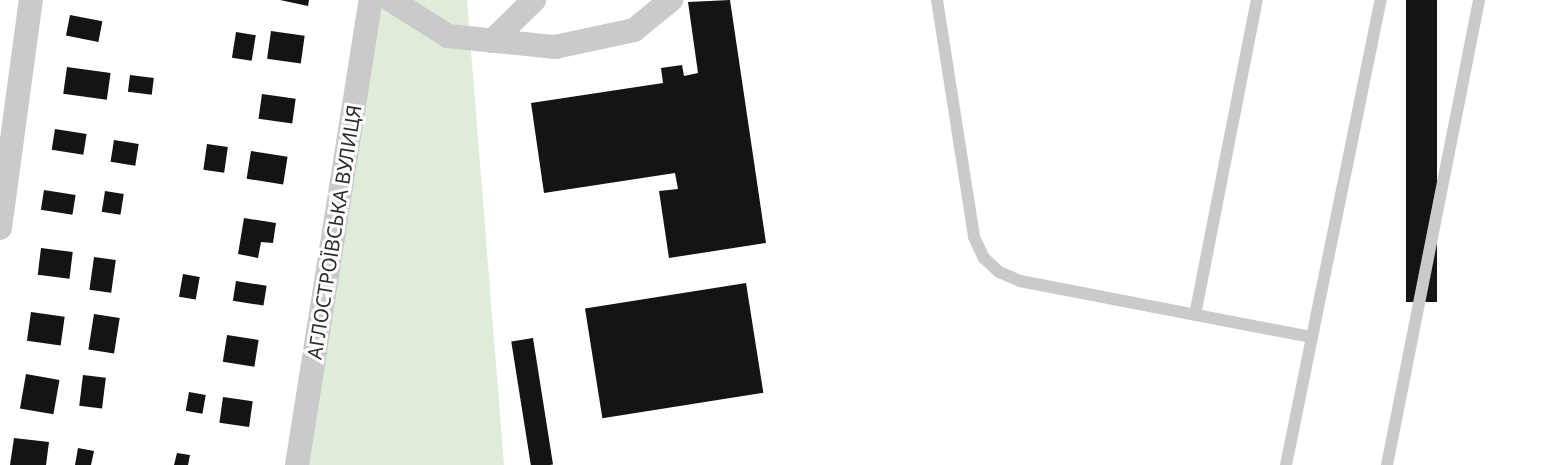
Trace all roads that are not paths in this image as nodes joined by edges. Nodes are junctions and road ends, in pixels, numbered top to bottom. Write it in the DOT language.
graph roads {
  1 [pos="31,0"];
  2 [pos="370,0"];
  3 [pos="391,0"];
  4 [pos="534,0"];
  5 [pos="671,0"];
  6 [pos="937,0"];
  7 [pos="1257,0"];
  8 [pos="1381,0"];
  9 [pos="1479,0"];
  10 [pos="492,40"];
  11 [pos="0,228"];
  12 [pos="1196,315"];
  13 [pos="1312,337"];
  14 [pos="297,465"];
  15 [pos="1286,465"];
  16 [pos="1387,465"];
  1 -- 11 [label="street"];
  2 -- 14 [label="street, АГЛОСТРОЇВСЬКА ВУЛИЦЯ"];
  3 -- 10 [label="street"];
  4 -- 10 [label="street"];
  5 -- 10 [label="street"];
  6 -- 12 [label="lane"];
  7 -- 12 [label="lane"];
  8 -- 13 [label="lane"];
  9 -- 16 [label="lane"];
  12 -- 13 [label="lane"];
  13 -- 15 [label="lane"];
}
